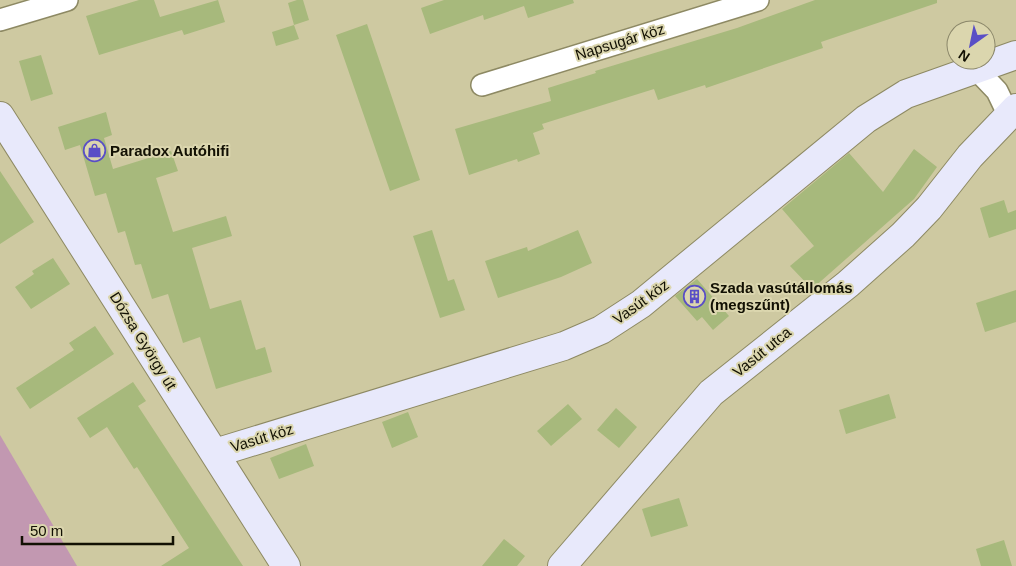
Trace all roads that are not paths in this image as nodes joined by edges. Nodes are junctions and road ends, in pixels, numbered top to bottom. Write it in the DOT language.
graph roads {
  1 [pos="67,0"];
  2 [pos="758,0"];
  3 [pos="0,20"];
  4 [pos="1016,55"];
  5 [pos="996,62"];
  6 [pos="973,70"];
  7 [pos="977,70"];
  8 [pos="482,85"];
  9 [pos="1012,112"];
  10 [pos="0,116"];
  11 [pos="215,453"];
  12 [pos="286,566"];
  13 [pos="562,566"];
  1 -- 3 [label="street"];
  2 -- 8 [label="street, Napsugár köz"];
  4 -- 5 [label="street, Vasút köz"];
  6 -- 11 [label="street, Vasút köz"];
  7 -- 9 [label="street"];
  9 -- 13 [label="street, Vasút utca"];
  10 -- 11 [label="street, Dózsa György út"];
  11 -- 12 [label="street, Dózsa György út"];
}
